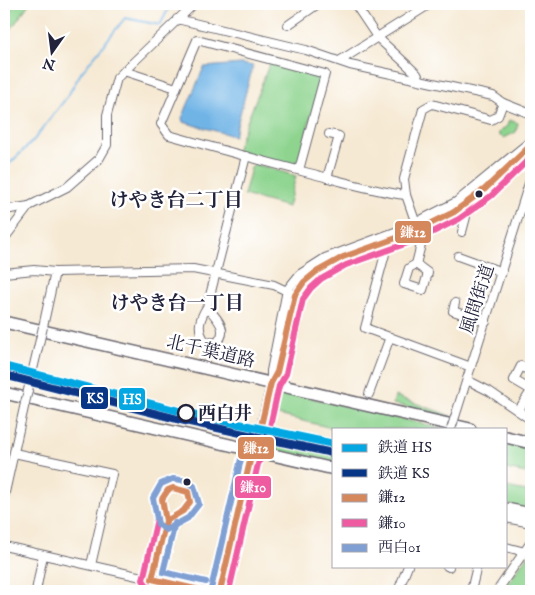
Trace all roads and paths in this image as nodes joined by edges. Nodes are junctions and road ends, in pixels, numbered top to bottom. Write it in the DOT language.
graph roads {
  1 [pos="194,4"];
  2 [pos="318,4"];
  3 [pos="356,4"];
  4 [pos="430,4"];
  5 [pos="177,19"];
  6 [pos="288,25"];
  7 [pos="376,37"];
  8 [pos="340,60"];
  9 [pos="124,71"];
  10 [pos="419,78"];
  11 [pos="176,88"];
  12 [pos="503,103"];
  13 [pos="531,114"];
  14 [pos="329,134"];
  15 [pos="531,143"];
  16 [pos="246,156"];
  17 [pos="299,170"];
  18 [pos="531,177"];
  19 [pos="327,178"];
  20 [pos="406,195"];
  21 [pos="29,206"];
  22 [pos="462,207"];
  23 [pos="522,207"];
  24 [pos="4,210"];
  25 [pos="531,210"];
  26 [pos="418,225"];
  27 [pos="462,232"];
  28 [pos="4,239"];
  29 [pos="382,244"];
  30 [pos="458,256"];
  31 [pos="416,264"];
  32 [pos="55,272"];
  33 [pos="216,272"];
  34 [pos="502,272"];
  35 [pos="4,273"];
  36 [pos="288,290"];
  37 [pos="295,295"];
  38 [pos="455,303"];
  39 [pos="207,307"];
  40 [pos="4,322"];
  41 [pos="486,322"];
  42 [pos="390,337"];
  43 [pos="471,368"];
  44 [pos="531,372"];
  45 [pos="467,380"];
  46 [pos="271,385"];
  47 [pos="531,391"];
  48 [pos="4,393"];
  49 [pos="369,394"];
  50 [pos="518,411"];
  51 [pos="531,420"];
  52 [pos="451,428"];
  53 [pos="465,428"];
  54 [pos="508,437"];
  55 [pos="531,443"];
  56 [pos="255,449"];
  57 [pos="14,453"];
  58 [pos="332,468"];
  59 [pos="4,498"];
  60 [pos="508,509"];
  61 [pos="531,514"];
  62 [pos="508,518"];
  63 [pos="531,523"];
  64 [pos="531,542"];
  65 [pos="4,546"];
  66 [pos="508,548"];
  67 [pos="525,552"];
  68 [pos="43,555"];
  69 [pos="91,565"];
  70 [pos="407,568"];
  71 [pos="477,568"];
  72 [pos="36,591"];
  73 [pos="204,591"];
  74 [pos="220,591"];
  75 [pos="227,591"];
  76 [pos="398,591"];
  77 [pos="471,591"];
  78 [pos="497,591"];
  1 -- 5 [label="street"];
  2 -- 6 [label="street"];
  3 -- 7 [label="street"];
  4 -- 7 [label="street"];
  5 -- 8 [label="street"];
  5 -- 9 [label="street"];
  7 -- 8 [label="street"];
  7 -- 10 [label="street"];
  8 -- 10 [label="street"];
  9 -- 11 [label="street"];
  9 -- 21 [label="street"];
  10 -- 12 [label="street"];
  11 -- 16 [label="street"];
  11 -- 17 [label="street"];
  12 -- 13 [label="street"];
  12 -- 20 [label="street"];
  14 -- 19 [label="street"];
  15 -- 22 [label="street"];
  15 -- 26 [label="street"];
  16 -- 17 [label="street"];
  16 -- 33 [label="street"];
  17 -- 19 [label="street"];
  18 -- 23 [label="street, 風間街道"];
  19 -- 20 [label="street"];
  20 -- 26 [label="street"];
  21 -- 24 [label="street"];
  21 -- 28 [label="street"];
  22 -- 26 [label="street"];
  22 -- 27 [label="street"];
  23 -- 25 [label="street"];
  23 -- 34 [label="street, 風間街道"];
  26 -- 29 [label="street"];
  26 -- 31 [label="street"];
  26 -- 36 [label="street"];
  29 -- 37 [label="street"];
  29 -- 42 [label="street"];
  30 -- 34 [label="street"];
  32 -- 33 [label="street"];
  32 -- 35 [label="street"];
  32 -- 57 [label="street, bridge"];
  33 -- 36 [label="street"];
  33 -- 39 [label="street"];
  34 -- 41 [label="street, 風間街道"];
  36 -- 37 [label="street"];
  36 -- 46 [label="street"];
  37 -- 46 [label="street"];
  38 -- 41 [label="street"];
  40 -- 46 [label="highway, 北千葉道路"];
  41 -- 43 [label="street, 風間街道"];
  42 -- 43 [label="street"];
  42 -- 49 [label="street"];
  43 -- 45 [label="street, 風間街道"];
  44 -- 47 [label="street"];
  45 -- 50 [label="street"];
  45 -- 52 [label="street, 風間街道, bridge"];
  46 -- 53 [label="highway, 北千葉道路"];
  46 -- 56 [label="street"];
  47 -- 50 [label="street"];
  48 -- 56 [label="highway"];
  50 -- 51 [label="street"];
  54 -- 55 [label="highway"];
  56 -- 58 [label="highway"];
  56 -- 74 [label="main road"];
  56 -- 75 [label="main road"];
  57 -- 59 [label="street"];
  57 -- 69 [label="street"];
  60 -- 61 [label="highway"];
  62 -- 63 [label="street"];
  64 -- 67 [label="street"];
  65 -- 68 [label="street"];
  66 -- 67 [label="street"];
  67 -- 78 [label="street"];
  68 -- 69 [label="street"];
  68 -- 72 [label="street"];
  69 -- 73 [label="street"];
  70 -- 76 [label="street"];
  71 -- 77 [label="street"];
}
